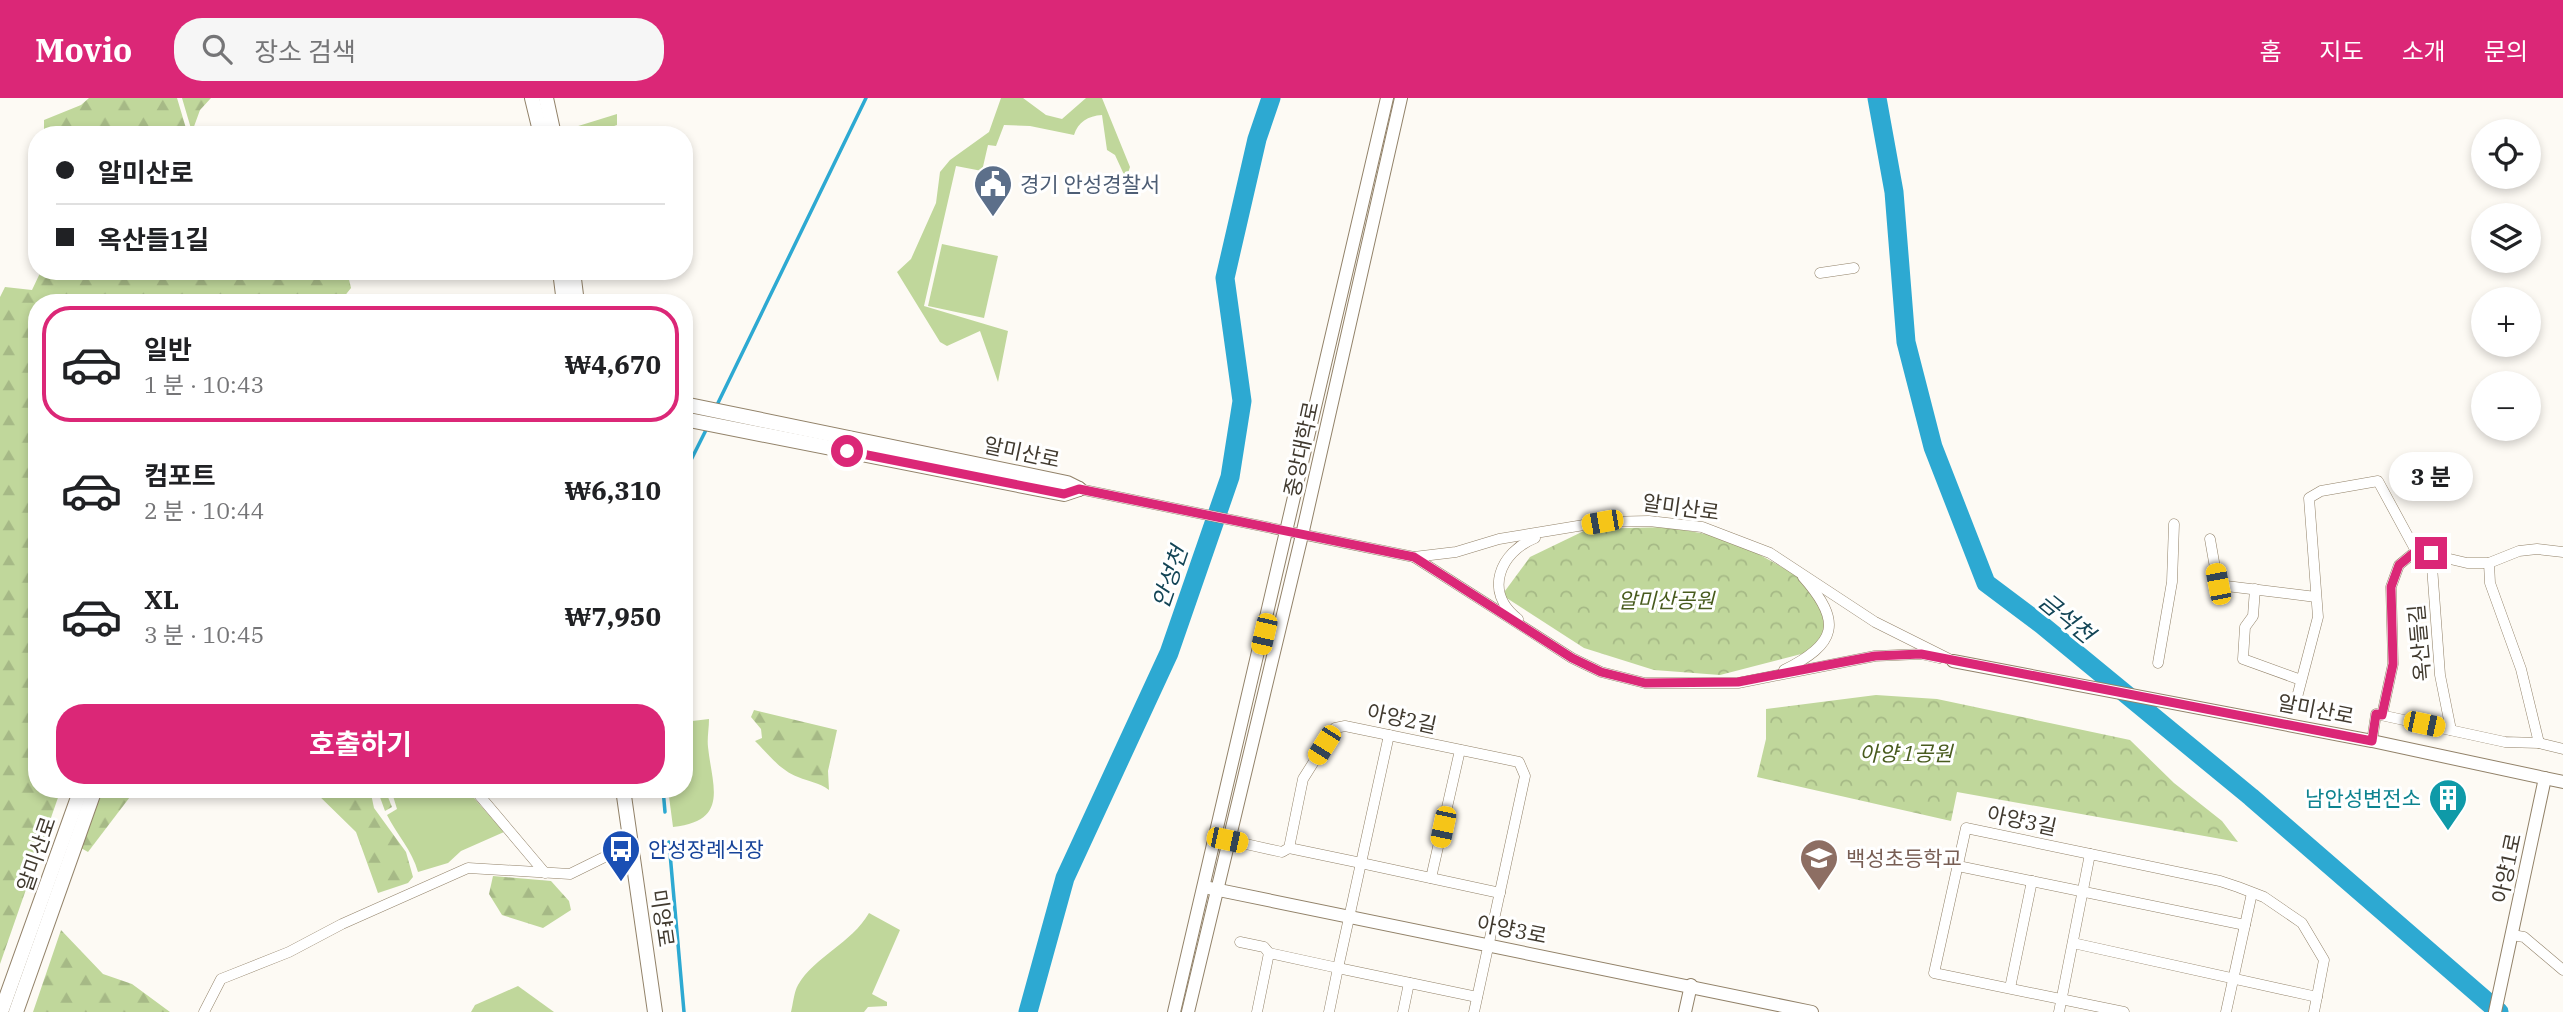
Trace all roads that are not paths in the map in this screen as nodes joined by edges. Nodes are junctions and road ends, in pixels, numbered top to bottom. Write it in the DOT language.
graph roads {
  1 [pos="532,98"];
  2 [pos="546,98"];
  3 [pos="1387,98"];
  4 [pos="1401,98"];
  5 [pos="539,126"];
  6 [pos="552,126"];
  7 [pos="1854,268"];
  8 [pos="1820,273"];
  9 [pos="693,406"];
  10 [pos="693,421"];
  11 [pos="1079,489"];
  12 [pos="2174,524"];
  13 [pos="1576,527"];
  14 [pos="1287,533"];
  15 [pos="1302,535"];
  16 [pos="2210,539"];
  17 [pos="2416,551"];
  18 [pos="2563,552"];
  19 [pos="2431,553"];
  20 [pos="1414,557"];
  21 [pos="2489,563"];
  22 [pos="1794,566"];
  23 [pos="2255,589"];
  24 [pos="2316,597"];
  25 [pos="1555,648"];
  26 [pos="1953,660"];
  27 [pos="2158,663"];
  28 [pos="1771,676"];
  29 [pos="2301,680"];
  30 [pos="2296,701"];
  31 [pos="2379,715"];
  32 [pos="2451,730"];
  33 [pos="1390,735"];
  34 [pos="2372,741"];
  35 [pos="2539,743"];
  36 [pos="2563,749"];
  37 [pos="1460,750"];
  38 [pos="2545,778"];
  39 [pos="2563,782"];
  40 [pos="78,798"];
  41 [pos="92,798"];
  42 [pos="482,798"];
  43 [pos="624,798"];
  44 [pos="1227,840"];
  45 [pos="631,844"];
  46 [pos="1289,848"];
  47 [pos="2090,854"];
  48 [pos="1361,863"];
  49 [pos="1958,866"];
  50 [pos="545,873"];
  51 [pos="1431,878"];
  52 [pos="2032,881"];
  53 [pos="1210,888"];
  54 [pos="2083,891"];
  55 [pos="2252,892"];
  56 [pos="1500,893"];
  57 [pos="1349,916"];
  58 [pos="2245,925"];
  59 [pos="2512,935"];
  60 [pos="1240,942"];
  61 [pos="2073,943"];
  62 [pos="1489,944"];
  63 [pos="1269,953"];
  64 [pos="1338,968"];
  65 [pos="2563,970"];
  66 [pos="2233,978"];
  67 [pos="1409,983"];
  68 [pos="1691,985"];
  69 [pos="2010,988"];
  70 [pos="1477,997"];
  71 [pos="2316,997"];
  72 [pos="2062,998"];
  73 [pos="1,1012"];
  74 [pos="16,1012"];
  75 [pos="204,1012"];
  76 [pos="655,1012"];
  77 [pos="1174,1012"];
  78 [pos="1188,1012"];
  79 [pos="1256,1012"];
  80 [pos="1329,1012"];
  81 [pos="1403,1012"];
  82 [pos="1474,1012"];
  83 [pos="1685,1012"];
  84 [pos="1812,1012"];
  85 [pos="2059,1012"];
  86 [pos="2124,1012"];
  87 [pos="2226,1012"];
  88 [pos="2314,1012"];
  89 [pos="2495,1012"];
  1 -- 5 [label="main road"];
  2 -- 6 [label="main road"];
  3 -- 14 [label="street, 중앙대학로"];
  4 -- 15 [label="street, 중앙대학로"];
  7 -- 8 [label="street"];
  9 -- 11 [label="main road, 알미산로"];
  10 -- 11 [label="main road, 알미산로"];
  11 -- 14 [label="street, 알미산로"];
  12 -- 27 [label="street"];
  13 -- 20 [label="street, 알미산로"];
  13 -- 22 [label="street, 알미산로"];
  13 -- 25 [label="street"];
  14 -- 15 [label="street, 알미산로"];
  14 -- 53 [label="street, 중앙대학로"];
  15 -- 20 [label="street, 알미산로"];
  15 -- 44 [label="street, 중앙대학로"];
  16 -- 23 [label="street"];
  17 -- 19 [label="street"];
  17 -- 24 [label="street"];
  17 -- 31 [label="street"];
  18 -- 21 [label="street"];
  19 -- 21 [label="street"];
  19 -- 32 [label="street, 옥산들길"];
  20 -- 25 [label="street, 알미산로"];
  21 -- 35 [label="street"];
  22 -- 26 [label="street, 알미산로"];
  22 -- 28 [label="street"];
  23 -- 24 [label="street"];
  23 -- 29 [label="street"];
  24 -- 29 [label="street"];
  25 -- 28 [label="street, 알미산로"];
  26 -- 28 [label="street, 알미산로"];
  26 -- 34 [label="street, 알미산로"];
  29 -- 30 [label="street"];
  31 -- 32 [label="street"];
  31 -- 34 [label="street"];
  32 -- 35 [label="street"];
  33 -- 37 [label="street, 아양2길"];
  33 -- 46 [label="street, 아양2길"];
  33 -- 48 [label="street"];
  34 -- 38 [label="street, 알미산로"];
  35 -- 36 [label="street"];
  37 -- 51 [label="street"];
  37 -- 56 [label="street, 아양2길"];
  38 -- 39 [label="street, 알미산로"];
  38 -- 59 [label="street, 아양1로"];
  40 -- 73 [label="main road, 알미산로"];
  41 -- 74 [label="main road, 알미산로"];
  42 -- 50 [label="street"];
  43 -- 45 [label="main road, 미양로"];
  44 -- 46 [label="street"];
  44 -- 53 [label="street, 중앙대학로"];
  45 -- 50 [label="street"];
  45 -- 76 [label="main road, 미양로"];
  46 -- 48 [label="street"];
  47 -- 49 [label="street, 아양3길"];
  47 -- 54 [label="street"];
  47 -- 55 [label="street, 아양3길"];
  48 -- 51 [label="street"];
  48 -- 57 [label="street"];
  49 -- 52 [label="street"];
  49 -- 69 [label="street, 아양3길"];
  50 -- 75 [label="street"];
  51 -- 56 [label="street"];
  52 -- 54 [label="street"];
  52 -- 69 [label="street"];
  53 -- 57 [label="street, 아양3로"];
  53 -- 77 [label="street, 중앙대학로"];
  53 -- 78 [label="street, 중앙대학로"];
  54 -- 58 [label="street"];
  54 -- 61 [label="street"];
  55 -- 58 [label="street"];
  55 -- 71 [label="street, 아양3길"];
  56 -- 62 [label="street, 아양2길"];
  57 -- 62 [label="street, 아양3로"];
  57 -- 64 [label="street"];
  58 -- 66 [label="street"];
  59 -- 65 [label="street"];
  59 -- 89 [label="street, 아양1로"];
  60 -- 63 [label="street"];
  61 -- 66 [label="street"];
  61 -- 72 [label="street"];
  62 -- 68 [label="street, 아양3로"];
  62 -- 70 [label="street, 아양2길"];
  63 -- 64 [label="street"];
  63 -- 79 [label="street"];
  64 -- 67 [label="street"];
  64 -- 80 [label="street"];
  66 -- 71 [label="street"];
  66 -- 87 [label="street"];
  67 -- 70 [label="street"];
  67 -- 81 [label="street"];
  68 -- 83 [label="street"];
  68 -- 84 [label="street, 아양3로"];
  69 -- 72 [label="street, 아양3길"];
  70 -- 82 [label="street, 아양2길"];
  71 -- 88 [label="street, 아양3길"];
  72 -- 85 [label="street"];
  72 -- 86 [label="street, 아양3길"];
}
